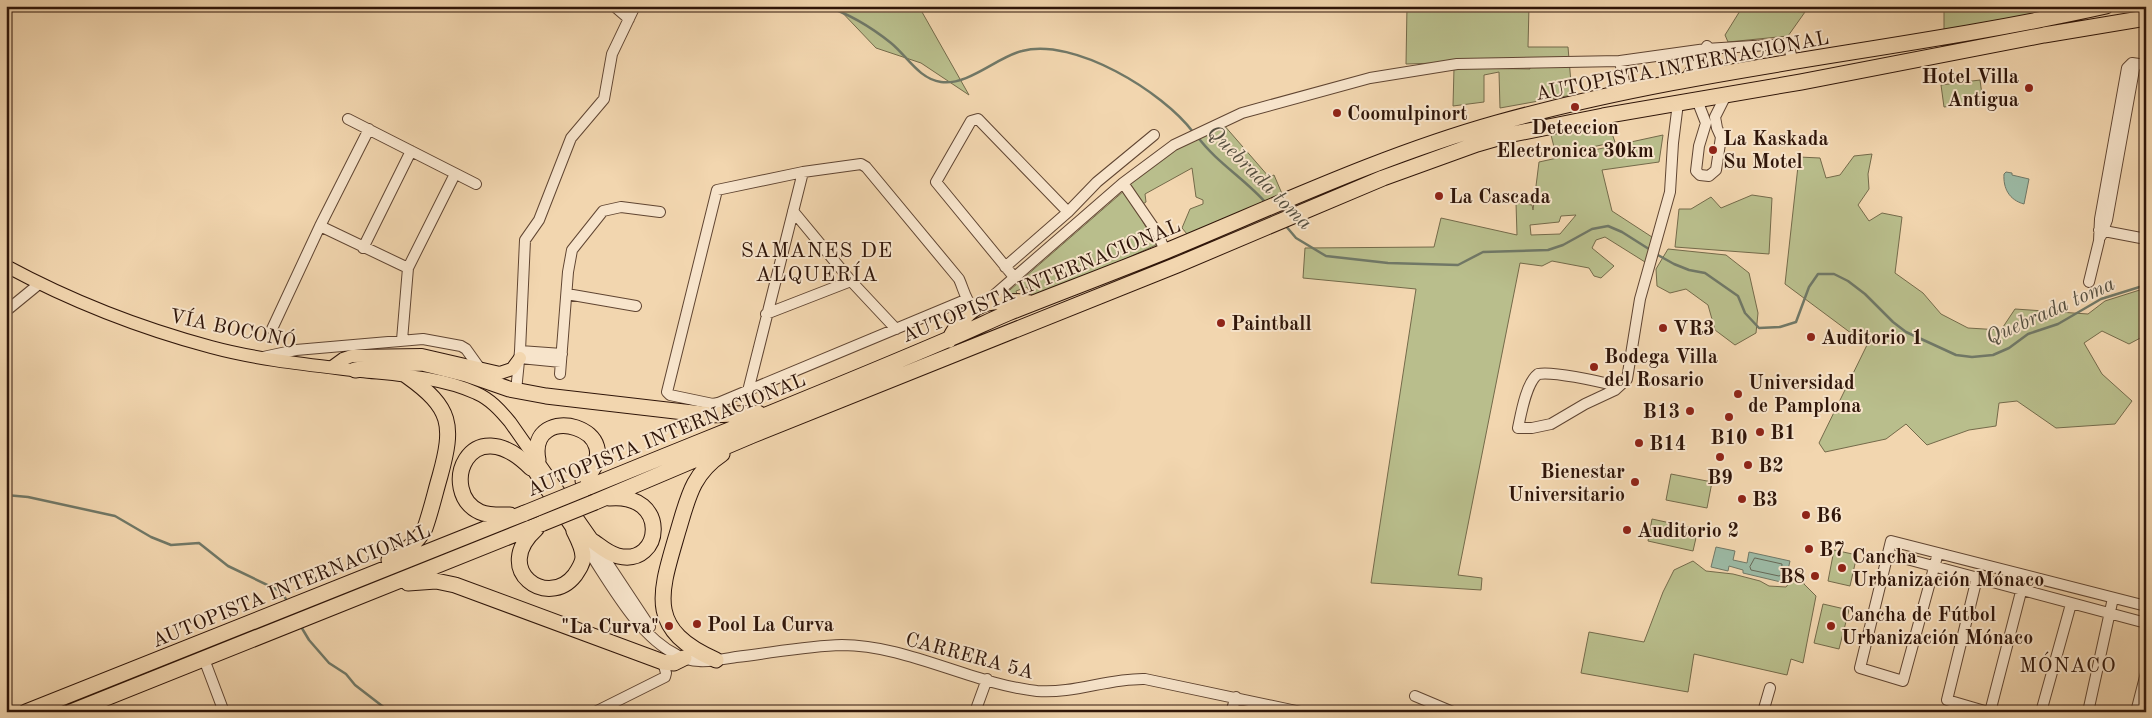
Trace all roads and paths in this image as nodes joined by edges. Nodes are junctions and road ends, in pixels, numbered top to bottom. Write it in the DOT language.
graph roads {
  1 [pos="614,6"];
  2 [pos="635,6"];
  3 [pos="2106,6"];
  4 [pos="2146,18"];
  5 [pos="629,20"];
  6 [pos="1707,46"];
  7 [pos="1620,62"];
  8 [pos="1794,63"];
  9 [pos="2141,64"];
  10 [pos="1721,74"];
  11 [pos="1684,81"];
  12 [pos="1626,92"];
  13 [pos="1726,95"];
  14 [pos="1697,100"];
  15 [pos="1678,103"];
  16 [pos="348,119"];
  17 [pos="1705,128"];
  18 [pos="1717,128"];
  19 [pos="369,129"];
  20 [pos="1154,135"];
  21 [pos="411,151"];
  22 [pos="803,172"];
  23 [pos="455,174"];
  24 [pos="1123,182"];
  25 [pos="476,184"];
  26 [pos="793,211"];
  27 [pos="660,212"];
  28 [pos="1068,212"];
  29 [pos="320,226"];
  30 [pos="2100,234"];
  31 [pos="2146,239"];
  32 [pos="363,248"];
  33 [pos="1165,251"];
  34 [pos="6,266"];
  35 [pos="1005,267"];
  36 [pos="408,268"];
  37 [pos="1014,277"];
  38 [pos="851,281"];
  39 [pos="2089,282"];
  40 [pos="39,284"];
  41 [pos="567,294"];
  42 [pos="1035,303"];
  43 [pos="974,304"];
  44 [pos="636,306"];
  45 [pos="6,311"];
  46 [pos="766,314"];
  47 [pos="272,329"];
  48 [pos="896,329"];
  49 [pos="402,340"];
  50 [pos="432,340"];
  51 [pos="949,340"];
  52 [pos="520,355"];
  53 [pos="429,356"];
  54 [pos="260,357"];
  55 [pos="561,358"];
  56 [pos="332,367"];
  57 [pos="355,370"];
  58 [pos="481,370"];
  59 [pos="560,374"];
  60 [pos="407,376"];
  61 [pos="1615,390"];
  62 [pos="516,391"];
  63 [pos="748,391"];
  64 [pos="781,408"];
  65 [pos="753,435"];
  66 [pos="534,464"];
  67 [pos="583,485"];
  68 [pos="598,501"];
  69 [pos="522,514"];
  70 [pos="541,524"];
  71 [pos="574,531"];
  72 [pos="594,542"];
  73 [pos="1938,553"];
  74 [pos="1888,554"];
  75 [pos="1934,566"];
  76 [pos="2025,575"];
  77 [pos="1977,578"];
  78 [pos="348,585"];
  79 [pos="377,589"];
  80 [pos="2022,590"];
  81 [pos="2114,598"];
  82 [pos="2071,604"];
  83 [pos="2146,606"];
  84 [pos="2109,613"];
  85 [pos="2146,623"];
  86 [pos="204,658"];
  87 [pos="684,658"];
  88 [pos="716,660"];
  89 [pos="663,662"];
  90 [pos="2146,673"];
  91 [pos="987,679"];
  92 [pos="1770,688"];
  93 [pos="1415,696"];
  94 [pos="1236,697"];
  95 [pos="26,712"];
  96 [pos="71,712"];
  97 [pos="224,712"];
  98 [pos="595,712"];
  99 [pos="974,712"];
  100 [pos="1231,712"];
  101 [pos="1301,712"];
  102 [pos="1453,712"];
  103 [pos="1763,712"];
  104 [pos="1989,712"];
  105 [pos="2042,712"];
  106 [pos="2088,712"];
  107 [pos="2136,712"];
  1 -- 5 [label="street"];
  2 -- 5 [label="street"];
  3 -- 8 [label="highway, AUTOPISTA INTERNACIONAL"];
  4 -- 13 [label="highway, AUTOPISTA INTERNACIONAL"];
  5 -- 52 [label="street"];
  6 -- 7 [label="street"];
  6 -- 8 [label="street"];
  6 -- 10 [label="street"];
  6 -- 11 [label="street"];
  7 -- 12 [label="street"];
  7 -- 24 [label="street"];
  8 -- 10 [label="highway, AUTOPISTA INTERNACIONAL"];
  9 -- 30 [label="street"];
  10 -- 11 [label="highway, AUTOPISTA INTERNACIONAL"];
  11 -- 12 [label="highway, AUTOPISTA INTERNACIONAL"];
  12 -- 33 [label="highway, AUTOPISTA INTERNACIONAL"];
  13 -- 14 [label="highway, AUTOPISTA INTERNACIONAL"];
  13 -- 18 [label="street"];
  14 -- 15 [label="highway, AUTOPISTA INTERNACIONAL"];
  14 -- 17 [label="street"];
  15 -- 61 [label="street"];
  15 -- 65 [label="highway, AUTOPISTA INTERNACIONAL"];
  16 -- 19 [label="street"];
  17 -- 18 [label="street"];
  17 -- 18 [label="street"];
  19 -- 21 [label="street"];
  19 -- 29 [label="street"];
  20 -- 28 [label="street"];
  21 -- 23 [label="street"];
  21 -- 32 [label="street"];
  22 -- 26 [label="street"];
  22 -- 43 [label="street"];
  22 -- 63 [label="street"];
  23 -- 25 [label="street"];
  23 -- 36 [label="street"];
  24 -- 33 [label="street"];
  24 -- 37 [label="street"];
  26 -- 38 [label="street"];
  26 -- 46 [label="street"];
  27 -- 41 [label="street"];
  28 -- 35 [label="street"];
  28 -- 35 [label="street"];
  29 -- 32 [label="street"];
  29 -- 47 [label="street"];
  30 -- 31 [label="street"];
  30 -- 39 [label="street"];
  32 -- 36 [label="street"];
  33 -- 42 [label="highway, AUTOPISTA INTERNACIONAL"];
  34 -- 40 [label="main road, VÍA BOCONÓ"];
  35 -- 37 [label="street"];
  36 -- 49 [label="street"];
  37 -- 43 [label="street"];
  38 -- 46 [label="street"];
  38 -- 48 [label="street"];
  40 -- 45 [label="street"];
  40 -- 54 [label="main road, VÍA BOCONÓ"];
  41 -- 44 [label="street"];
  41 -- 55 [label="street"];
  42 -- 43 [label="highway"];
  42 -- 51 [label="highway, AUTOPISTA INTERNACIONAL"];
  43 -- 48 [label="street"];
  43 -- 51 [label="highway"];
  46 -- 63 [label="street"];
  48 -- 63 [label="street"];
  49 -- 50 [label="street"];
  49 -- 54 [label="street"];
  50 -- 53 [label="street"];
  50 -- 58 [label="street"];
  51 -- 64 [label="highway, AUTOPISTA INTERNACIONAL"];
  52 -- 55 [label="street"];
  52 -- 58 [label="main road"];
  52 -- 62 [label="street"];
  53 -- 56 [label="main road"];
  53 -- 58 [label="main road"];
  54 -- 56 [label="main road, VÍA BOCONÓ"];
  55 -- 59 [label="street"];
  56 -- 57 [label="main road, VÍA BOCONÓ"];
  57 -- 60 [label="main road, VÍA BOCONÓ"];
  57 -- 62 [label="highway"];
  60 -- 66 [label="main road, VÍA BOCONÓ"];
  60 -- 78 [label="highway"];
  61 -- 61 [label="street"];
  62 -- 64 [label="highway"];
  64 -- 67 [label="highway, AUTOPISTA INTERNACIONAL"];
  65 -- 68 [label="highway, AUTOPISTA INTERNACIONAL"];
  65 -- 88 [label="highway"];
  66 -- 67 [label="highway"];
  66 -- 69 [label="highway"];
  66 -- 71 [label="main road, VÍA BOCONÓ"];
  66 -- 72 [label="main road, VÍA BOCONÓ"];
  67 -- 69 [label="highway, AUTOPISTA INTERNACIONAL, bridge"];
  68 -- 70 [label="highway, AUTOPISTA INTERNACIONAL, bridge"];
  68 -- 72 [label="highway"];
  69 -- 78 [label="highway, AUTOPISTA INTERNACIONAL"];
  70 -- 71 [label="highway"];
  70 -- 79 [label="highway, AUTOPISTA INTERNACIONAL"];
  71 -- 87 [label="street, CARRERA 5A"];
  72 -- 88 [label="street, CARRERA 5A"];
  73 -- 74 [label="street"];
  73 -- 75 [label="street"];
  73 -- 76 [label="street"];
  74 -- 75 [label="street"];
  74 -- 75 [label="street"];
  75 -- 77 [label="street"];
  76 -- 80 [label="street"];
  76 -- 81 [label="street"];
  77 -- 80 [label="street"];
  77 -- 104 [label="street"];
  78 -- 95 [label="highway, AUTOPISTA INTERNACIONAL"];
  79 -- 86 [label="highway, AUTOPISTA INTERNACIONAL"];
  79 -- 89 [label="highway"];
  80 -- 82 [label="street"];
  80 -- 104 [label="street"];
  81 -- 83 [label="street"];
  81 -- 84 [label="street"];
  82 -- 84 [label="street"];
  82 -- 105 [label="street"];
  84 -- 85 [label="street"];
  84 -- 106 [label="street"];
  86 -- 96 [label="highway, AUTOPISTA INTERNACIONAL"];
  86 -- 97 [label="street"];
  87 -- 88 [label="street, CARRERA 5A"];
  87 -- 89 [label="highway"];
  88 -- 91 [label="street, CARRERA 5A"];
  89 -- 98 [label="street"];
  90 -- 107 [label="street"];
  91 -- 94 [label="street, CARRERA 5A"];
  91 -- 99 [label="street"];
  92 -- 103 [label="street"];
  93 -- 102 [label="street"];
  94 -- 100 [label="street"];
  94 -- 101 [label="street, CARRERA 5A"];
}
